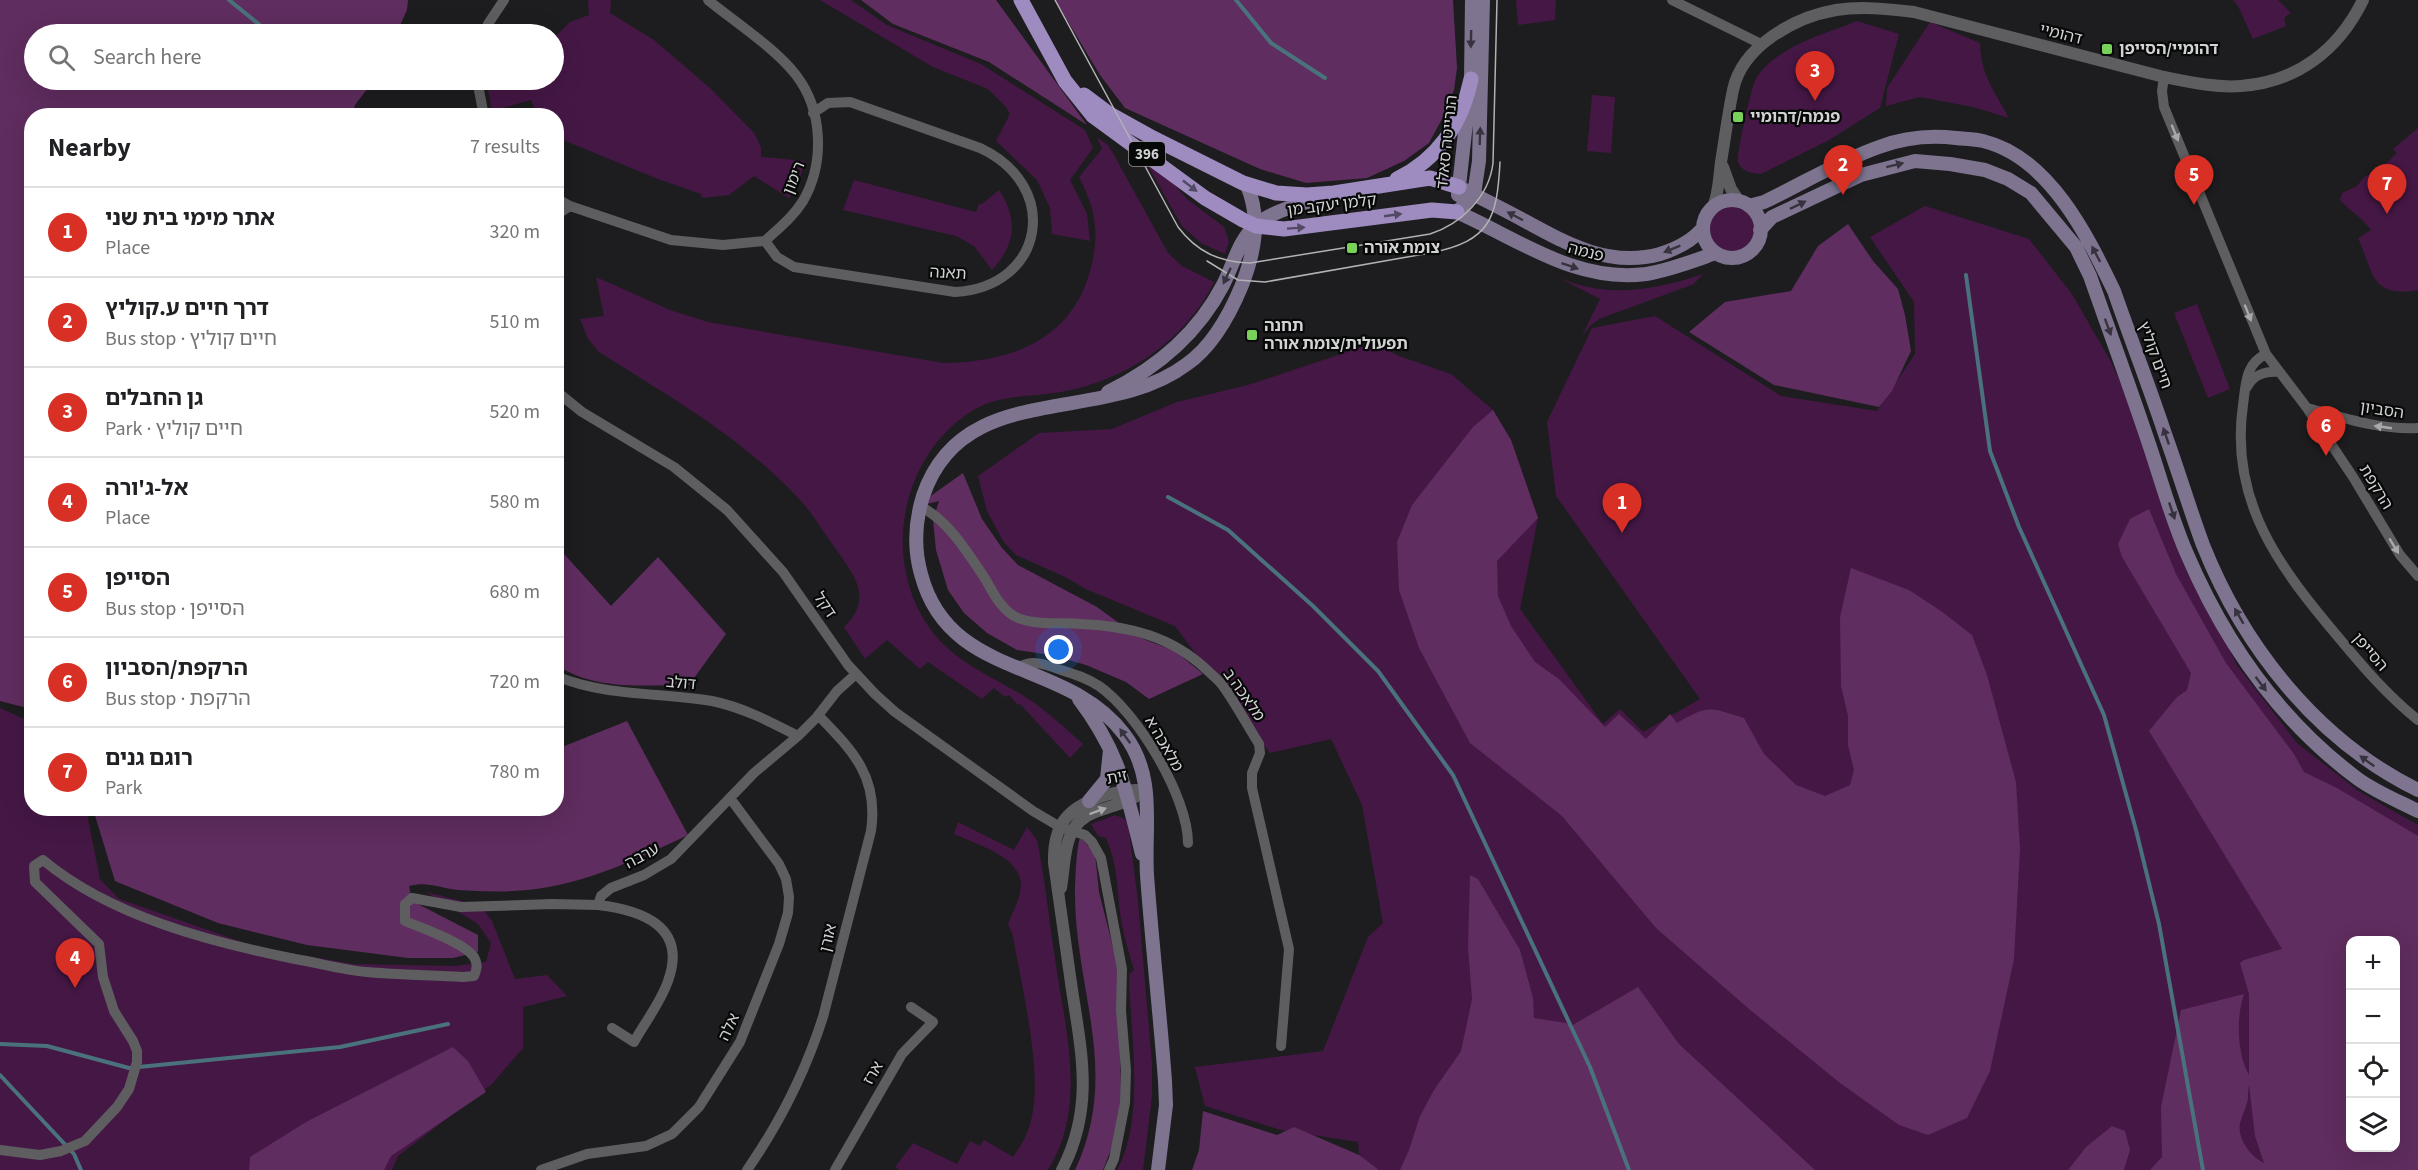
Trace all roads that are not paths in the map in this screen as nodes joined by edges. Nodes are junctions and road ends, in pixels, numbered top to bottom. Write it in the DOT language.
graph roads {
  1 [pos="504,0"];
  2 [pos="708,0"];
  3 [pos="1021,0"];
  4 [pos="1472,0"];
  5 [pos="1483,0"];
  6 [pos="1672,0"];
  7 [pos="2363,0"];
  8 [pos="488,24"];
  9 [pos="1761,44"];
  10 [pos="1056,64"];
  11 [pos="2164,76"];
  12 [pos="1471,79"];
  13 [pos="479,90"];
  14 [pos="482,108"];
  15 [pos="813,113"];
  16 [pos="1722,160"];
  17 [pos="1247,185"];
  18 [pos="1381,185"];
  19 [pos="1459,187"];
  20 [pos="1334,193"];
  21 [pos="1474,195"];
  22 [pos="564,203"];
  23 [pos="1744,204"];
  24 [pos="570,206"];
  25 [pos="1713,207"];
  26 [pos="564,210"];
  27 [pos="1457,213"];
  28 [pos="1256,225"];
  29 [pos="1703,228"];
  30 [pos="1760,230"];
  31 [pos="765,241"];
  32 [pos="1716,253"];
  33 [pos="2266,354"];
  34 [pos="2279,372"];
  35 [pos="564,397"];
  36 [pos="2244,398"];
  37 [pos="1081,402"];
  38 [pos="2307,408"];
  39 [pos="2418,428"];
  40 [pos="920,506"];
  41 [pos="2418,576"];
  42 [pos="1017,668"];
  43 [pos="856,674"];
  44 [pos="564,679"];
  45 [pos="1074,692"];
  46 [pos="818,715"];
  47 [pos="2418,720"];
  48 [pos="798,736"];
  49 [pos="1110,745"];
  50 [pos="1146,790"];
  51 [pos="2418,790"];
  52 [pos="1128,795"];
  53 [pos="730,798"];
  54 [pos="1089,801"];
  55 [pos="2418,811"];
  56 [pos="1066,829"];
  57 [pos="1188,843"];
  58 [pos="1147,871"];
  59 [pos="597,905"];
  60 [pos="911,1007"];
  61 [pos="612,1028"];
  62 [pos="1281,1046"];
  63 [pos="0,1150"];
  64 [pos="541,1170"];
  65 [pos="747,1170"];
  66 [pos="835,1170"];
  67 [pos="1062,1170"];
  68 [pos="1109,1170"];
  69 [pos="1158,1170"];
  1 -- 8 [label="street"];
  2 -- 15 [label="street"];
  3 -- 10 [label="main road, קלמן יעקב מן / 396"];
  4 -- 12 [label="main road, הנרייטה סאלד, one-way"];
  21 -- 5 [label="main road, הנרייטה סאלד, one-way"];
  6 -- 9 [label="street"];
  7 -- 11 [label="street, דהומיי"];
  9 -- 11 [label="street, דהומיי"];
  9 -- 16 [label="street"];
  10 -- 17 [label="main road, קלמן יעקב מן / 396"];
  10 -- 28 [label="main road, קלמן יעקב מן / 396, one-way"];
  11 -- 33 [label="street, one-way"];
  12 -- 18 [label="main road"];
  12 -- 19 [label="main road, הנרייטה סאלד"];
  13 -- 14 [label="street"];
  15 -- 31 [label="street, רימון"];
  15 -- 31 [label="street, תאנה"];
  16 -- 23 [label="street"];
  16 -- 25 [label="street"];
  17 -- 20 [label="main road, קלמן יעקב מן / 396"];
  17 -- 28 [label="main road"];
  18 -- 19 [label="main road, קלמן יעקב מן / 396"];
  18 -- 20 [label="main road, קלמן יעקב מן / 396"];
  19 -- 21 [label="main road, פנמה"];
  19 -- 27 [label="main road, הנרייטה סאלד"];
  20 -- 28 [label="main road"];
  21 -- 27 [label="main road, הנרייטה סאלד"];
  29 -- 21 [label="main road, פנמה, one-way"];
  22 -- 24 [label="street"];
  23 -- 25 [label="main road"];
  23 -- 30 [label="main road"];
  51 -- 23 [label="main road, חיים קוליץ, one-way"];
  24 -- 26 [label="street"];
  24 -- 31 [label="street"];
  25 -- 29 [label="main road"];
  28 -- 27 [label="main road, קלמן יעקב מן / 396, one-way"];
  27 -- 32 [label="main road, פנמה, one-way"];
  28 -- 37 [label="main road, one-way"];
  28 -- 37 [label="main road"];
  29 -- 32 [label="main road"];
  30 -- 32 [label="main road"];
  30 -- 55 [label="main road, one-way"];
  33 -- 34 [label="street, הרקפת"];
  33 -- 36 [label="street, הסייפן"];
  34 -- 36 [label="street, הסייפן"];
  34 -- 38 [label="street, הרקפת"];
  35 -- 43 [label="street, דקל"];
  36 -- 47 [label="street, הסייפן"];
  37 -- 40 [label="main road"];
  39 -- 38 [label="street, הסביון, one-way"];
  38 -- 41 [label="street, הרקפת, one-way"];
  40 -- 42 [label="main road"];
  40 -- 62 [label="street, מלאכה ב"];
  42 -- 45 [label="main road"];
  42 -- 57 [label="street, מלאכה א"];
  43 -- 46 [label="street, ערבה"];
  43 -- 56 [label="street, דקל"];
  44 -- 48 [label="street, דולב"];
  45 -- 49 [label="main road"];
  50 -- 45 [label="main road, one-way"];
  46 -- 48 [label="street, ערבה"];
  46 -- 65 [label="street, אורן"];
  48 -- 53 [label="street, ערבה"];
  49 -- 52 [label="main road"];
  49 -- 54 [label="main road"];
  50 -- 52 [label="street, זית"];
  50 -- 58 [label="main road"];
  52 -- 54 [label="street, זית"];
  56 -- 52 [label="street, זית, one-way"];
  52 -- 58 [label="main road"];
  53 -- 59 [label="street, ערבה"];
  53 -- 64 [label="street, אלה"];
  54 -- 56 [label="street, זית"];
  56 -- 67 [label="street"];
  56 -- 68 [label="street, דקל"];
  58 -- 69 [label="main road"];
  59 -- 61 [label="street"];
  59 -- 63 [label="street"];
  60 -- 66 [label="street, ארז"];
}
